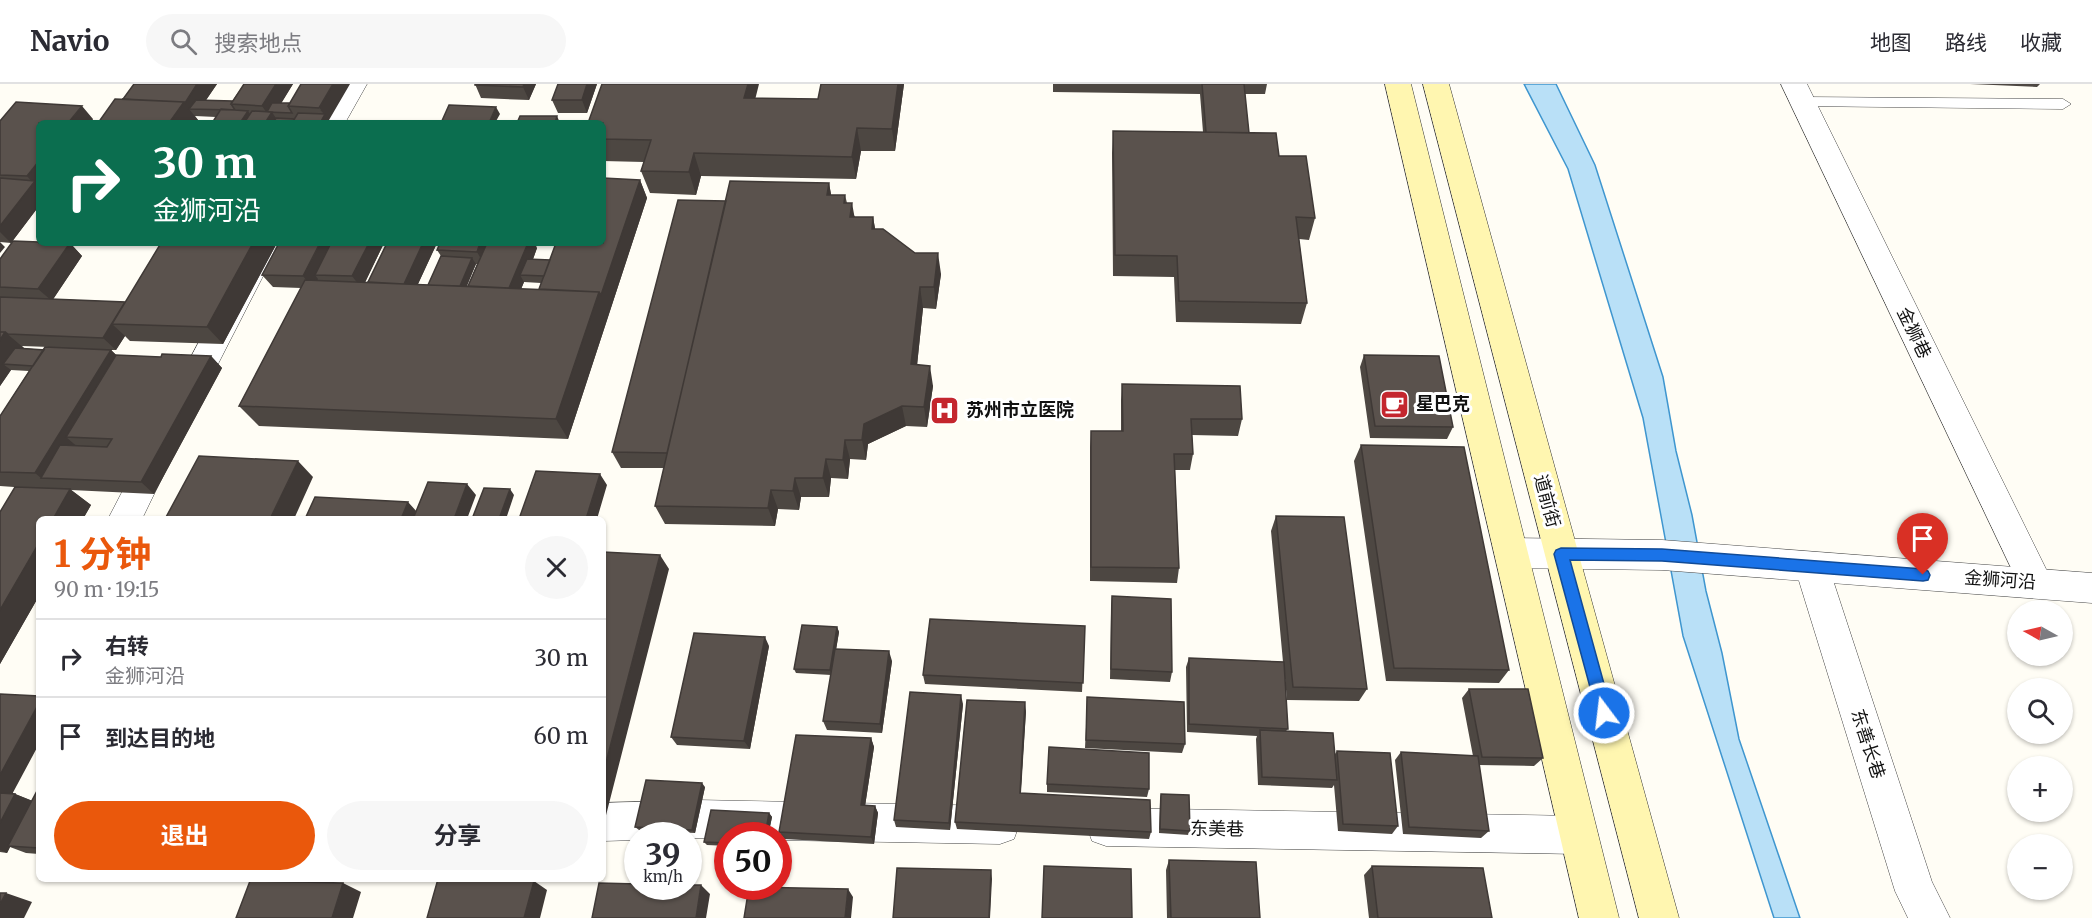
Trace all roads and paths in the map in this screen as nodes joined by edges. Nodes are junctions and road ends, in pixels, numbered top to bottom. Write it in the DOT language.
graph roads {
  1 [pos="354,84"];
  2 [pos="1398,84"];
  3 [pos="1436,84"];
  4 [pos="1798,93"];
  5 [pos="2063,104"];
  6 [pos="334,120"];
  7 [pos="264,246"];
  8 [pos="126,516"];
  9 [pos="1513,553"];
  10 [pos="1561,554"];
  11 [pos="1812,568"];
  12 [pos="2035,582"];
  13 [pos="2092,588"];
  14 [pos="606,822"];
  15 [pos="1579,835"];
  16 [pos="1599,918"];
  17 [pos="1659,918"];
  18 [pos="1930,918"];
  1 -- 6 [label="street"];
  2 -- 9 [label="main road"];
  3 -- 10 [label="main road, 道前街"];
  4 -- 5 [label="lane"];
  4 -- 12 [label="street, 金狮巷"];
  7 -- 8 [label="street"];
  9 -- 10 [label="street, 金狮河沿"];
  9 -- 15 [label="main road"];
  10 -- 11 [label="street, 金狮河沿"];
  10 -- 17 [label="main road, 道前街"];
  11 -- 12 [label="street, 金狮河沿"];
  11 -- 18 [label="street, 东善长巷"];
  12 -- 13 [label="street, 金狮河沿"];
  14 -- 15 [label="street, 东美巷"];
  15 -- 16 [label="main road"];
}
